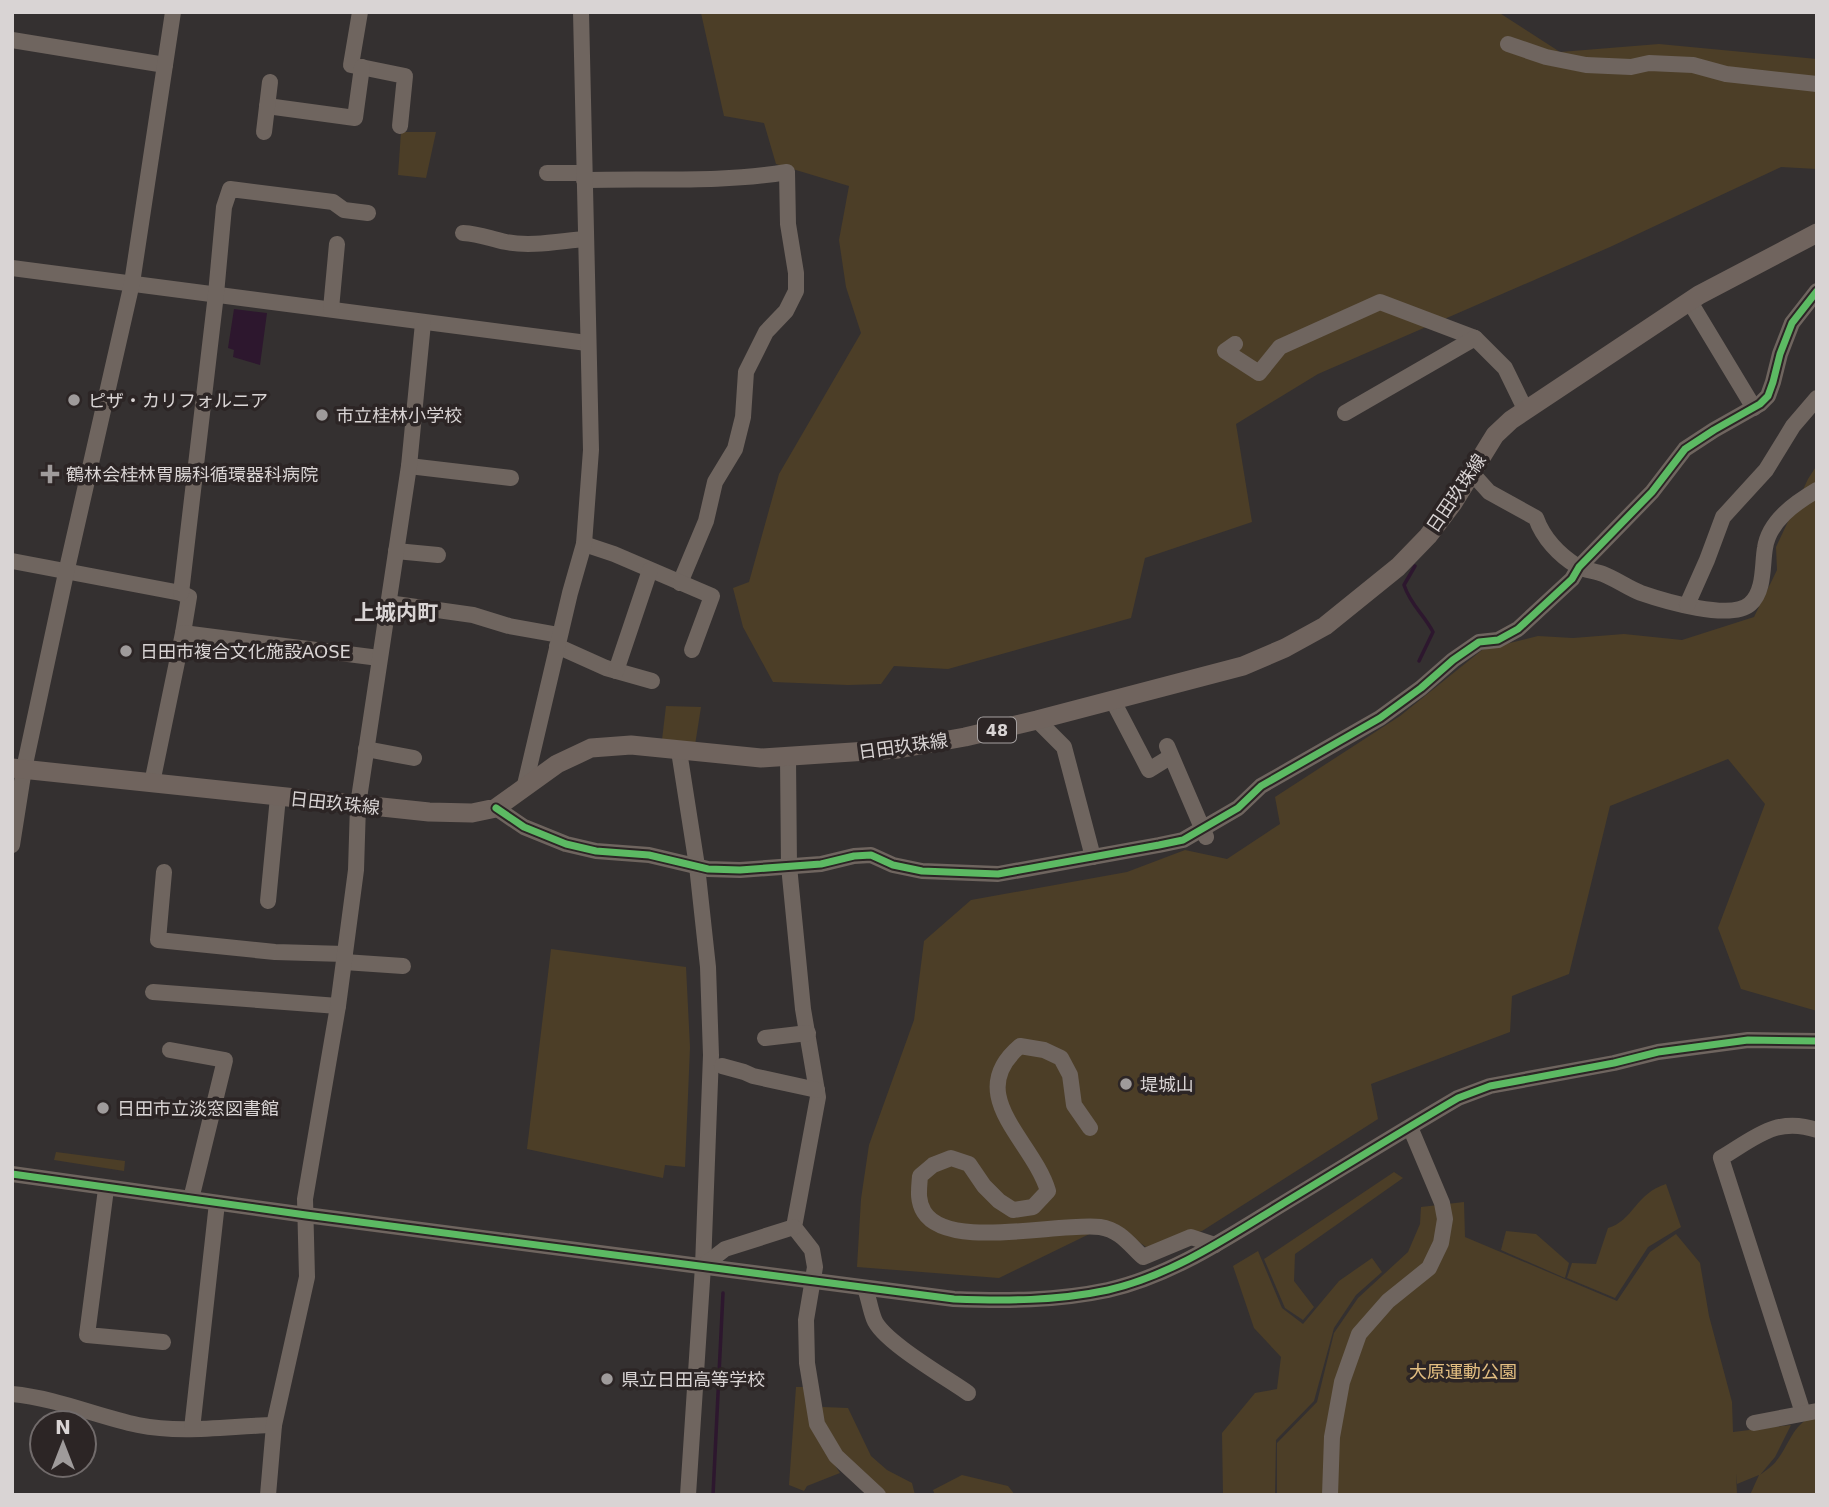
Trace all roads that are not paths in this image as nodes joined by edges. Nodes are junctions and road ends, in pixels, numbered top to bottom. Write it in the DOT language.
graph roads {
  1 [pos="173,12"];
  2 [pos="360,12"];
  3 [pos="581,12"];
  4 [pos="12,40"];
  5 [pos="1508,44"];
  6 [pos="165,65"];
  7 [pos="362,67"];
  8 [pos="270,82"];
  9 [pos="1817,84"];
  10 [pos="267,106"];
  11 [pos="400,126"];
  12 [pos="264,132"];
  13 [pos="547,173"];
  14 [pos="584,177"];
  15 [pos="368,213"];
  16 [pos="463,233"];
  17 [pos="1817,233"];
  18 [pos="585,239"];
  19 [pos="337,244"];
  20 [pos="12,268"];
  21 [pos="132,283"];
  22 [pos="1817,291"];
  23 [pos="216,294"];
  24 [pos="1690,302"];
  25 [pos="331,309"];
  26 [pos="423,323"];
  27 [pos="1475,338"];
  28 [pos="587,343"];
  29 [pos="1235,344"];
  30 [pos="1817,398"];
  31 [pos="1754,408"];
  32 [pos="1525,409"];
  33 [pos="1345,413"];
  34 [pos="409,466"];
  35 [pos="1471,472"];
  36 [pos="511,478"];
  37 [pos="1817,490"];
  38 [pos="583,544"];
  39 [pos="396,551"];
  40 [pos="438,555"];
  41 [pos="12,561"];
  42 [pos="1579,567"];
  43 [pos="650,570"];
  44 [pos="66,573"];
  45 [pos="680,583"];
  46 [pos="181,593"];
  47 [pos="387,603"];
  48 [pos="1687,606"];
  49 [pos="183,633"];
  50 [pos="558,640"];
  51 [pos="692,650"];
  52 [pos="379,658"];
  53 [pos="616,671"];
  54 [pos="652,681"];
  55 [pos="1113,701"];
  56 [pos="1037,720"];
  57 [pos="366,749"];
  58 [pos="679,751"];
  59 [pos="414,758"];
  60 [pos="788,758"];
  61 [pos="18,769"];
  62 [pos="152,783"];
  63 [pos="524,789"];
  64 [pos="278,796"];
  65 [pos="358,805"];
  66 [pos="496,808"];
  67 [pos="1203,833"];
  68 [pos="12,845"];
  69 [pos="1093,857"];
  70 [pos="696,866"];
  71 [pos="789,866"];
  72 [pos="164,872"];
  73 [pos="268,901"];
  74 [pos="345,958"];
  75 [pos="403,965"];
  76 [pos="153,992"];
  77 [pos="338,1006"];
  78 [pos="808,1033"];
  79 [pos="765,1038"];
  80 [pos="1817,1041"];
  81 [pos="170,1050"];
  82 [pos="722,1066"];
  83 [pos="817,1090"];
  84 [pos="1409,1127"];
  85 [pos="1090,1128"];
  86 [pos="1817,1130"];
  87 [pos="12,1174"];
  88 [pos="106,1189"];
  89 [pos="191,1199"];
  90 [pos="217,1203"];
  91 [pos="306,1215"];
  92 [pos="794,1227"];
  93 [pos="1215,1245"];
  94 [pos="703,1266"];
  95 [pos="813,1282"];
  96 [pos="865,1288"];
  97 [pos="163,1342"];
  98 [pos="968,1393"];
  99 [pos="12,1394"];
  100 [pos="1810,1412"];
  101 [pos="1754,1423"];
  102 [pos="274,1425"];
  103 [pos="192,1429"];
  104 [pos="268,1495"];
  105 [pos="688,1495"];
  106 [pos="878,1495"];
  107 [pos="1330,1495"];
  1 -- 6 [label="street"];
  2 -- 7 [label="street"];
  3 -- 14 [label="street"];
  4 -- 6 [label="street"];
  5 -- 9 [label="street"];
  6 -- 21 [label="street"];
  7 -- 10 [label="street"];
  7 -- 11 [label="street"];
  8 -- 10 [label="street"];
  10 -- 12 [label="street"];
  13 -- 14 [label="street"];
  14 -- 18 [label="street"];
  14 -- 45 [label="street"];
  15 -- 23 [label="street"];
  16 -- 18 [label="street"];
  17 -- 24 [label="main road, 日田玖珠線 / 48"];
  18 -- 28 [label="street"];
  19 -- 25 [label="street"];
  20 -- 21 [label="street"];
  21 -- 23 [label="street"];
  21 -- 44 [label="street"];
  22 -- 31 [label="street"];
  23 -- 25 [label="street"];
  23 -- 46 [label="street"];
  24 -- 31 [label="street"];
  24 -- 32 [label="main road, 日田玖珠線 / 48"];
  25 -- 26 [label="street"];
  26 -- 28 [label="street"];
  26 -- 34 [label="street"];
  27 -- 29 [label="street"];
  27 -- 32 [label="street"];
  27 -- 33 [label="street"];
  28 -- 38 [label="street"];
  30 -- 48 [label="street"];
  31 -- 42 [label="street"];
  32 -- 35 [label="main road, 日田玖珠線 / 48"];
  34 -- 36 [label="street"];
  34 -- 39 [label="street"];
  35 -- 42 [label="street"];
  35 -- 55 [label="main road, 日田玖珠線 / 48"];
  37 -- 48 [label="street"];
  38 -- 43 [label="street"];
  38 -- 50 [label="street"];
  39 -- 40 [label="street"];
  39 -- 47 [label="street"];
  41 -- 44 [label="street"];
  42 -- 48 [label="street"];
  42 -- 67 [label="street"];
  43 -- 45 [label="street"];
  43 -- 53 [label="street"];
  44 -- 46 [label="street"];
  44 -- 61 [label="street"];
  45 -- 51 [label="street"];
  46 -- 49 [label="street"];
  47 -- 50 [label="street"];
  47 -- 52 [label="street"];
  49 -- 52 [label="street"];
  49 -- 62 [label="street"];
  50 -- 53 [label="street"];
  50 -- 63 [label="street"];
  52 -- 57 [label="street"];
  53 -- 54 [label="street"];
  55 -- 56 [label="main road, 日田玖珠線 / 48"];
  55 -- 67 [label="street"];
  56 -- 60 [label="main road, 日田玖珠線 / 48"];
  56 -- 69 [label="street"];
  57 -- 59 [label="street"];
  57 -- 65 [label="street"];
  58 -- 60 [label="main road, 日田玖珠線 / 48"];
  58 -- 63 [label="main road, 日田玖珠線 / 48"];
  58 -- 70 [label="street"];
  60 -- 71 [label="street"];
  61 -- 62 [label="main road, 日田玖珠線 / 48"];
  61 -- 68 [label="street"];
  62 -- 64 [label="main road, 日田玖珠線 / 48"];
  63 -- 66 [label="main road, 日田玖珠線 / 48"];
  64 -- 65 [label="main road, 日田玖珠線 / 48"];
  64 -- 73 [label="street"];
  65 -- 66 [label="main road, 日田玖珠線 / 48"];
  65 -- 74 [label="street"];
  66 -- 70 [label="street"];
  67 -- 69 [label="street"];
  69 -- 71 [label="street"];
  70 -- 71 [label="street"];
  70 -- 94 [label="street"];
  71 -- 78 [label="street"];
  72 -- 74 [label="street"];
  74 -- 75 [label="street"];
  74 -- 77 [label="street"];
  76 -- 77 [label="street"];
  77 -- 91 [label="street"];
  78 -- 79 [label="street"];
  78 -- 83 [label="street"];
  80 -- 84 [label="street"];
  81 -- 89 [label="street"];
  82 -- 83 [label="street"];
  83 -- 92 [label="street"];
  84 -- 93 [label="street"];
  84 -- 107 [label="street"];
  85 -- 93 [label="street"];
  86 -- 100 [label="street"];
  87 -- 88 [label="street"];
  88 -- 89 [label="street"];
  88 -- 97 [label="street"];
  89 -- 90 [label="street"];
  90 -- 91 [label="street"];
  90 -- 103 [label="street"];
  91 -- 94 [label="street"];
  91 -- 102 [label="street"];
  92 -- 94 [label="street"];
  92 -- 95 [label="street"];
  93 -- 96 [label="street"];
  94 -- 95 [label="street"];
  94 -- 105 [label="street"];
  95 -- 96 [label="street"];
  95 -- 106 [label="street"];
  96 -- 98 [label="street"];
  99 -- 103 [label="street"];
  100 -- 101 [label="street"];
  102 -- 103 [label="street"];
  102 -- 104 [label="street"];
}
